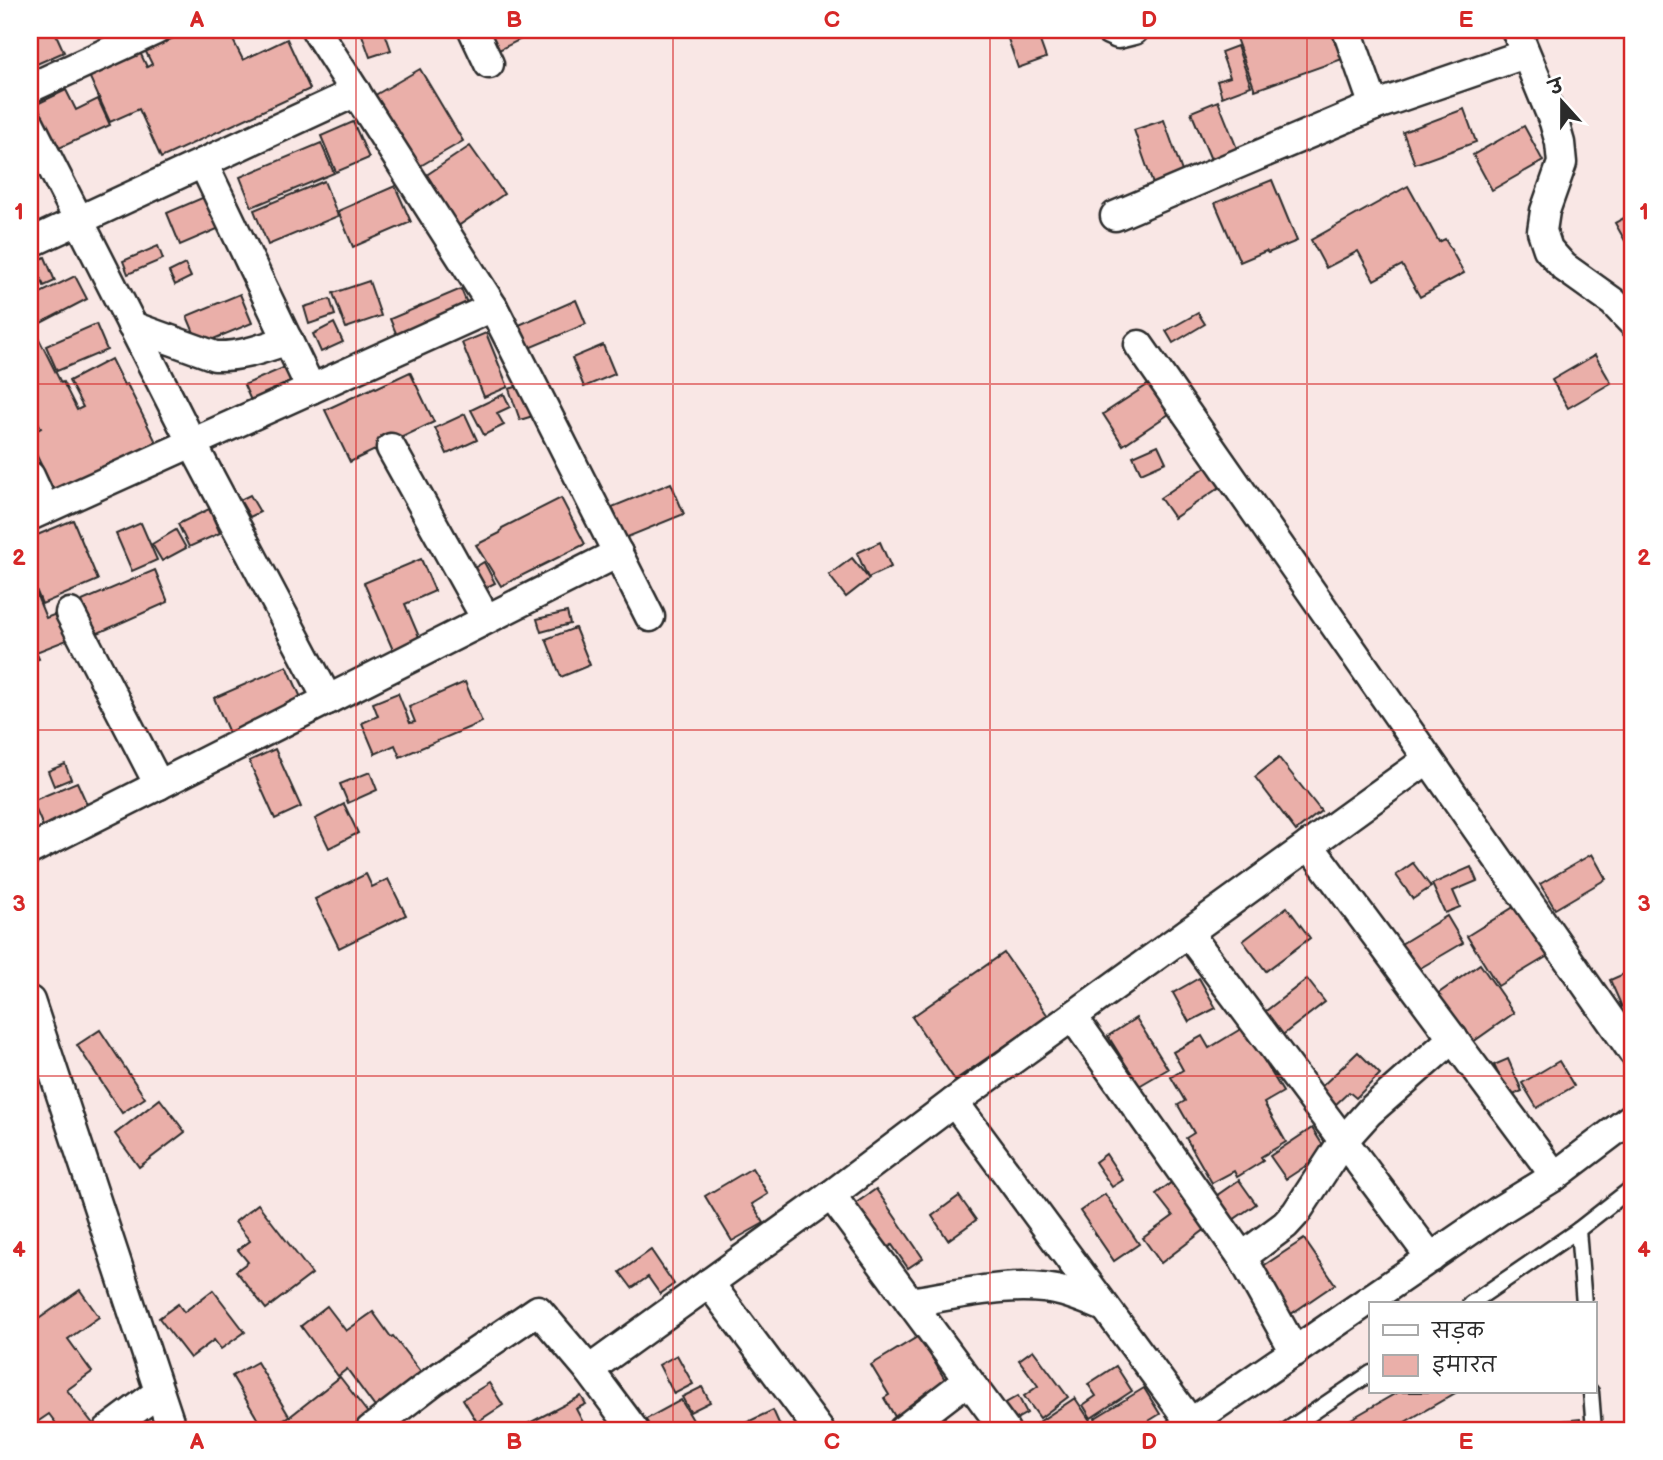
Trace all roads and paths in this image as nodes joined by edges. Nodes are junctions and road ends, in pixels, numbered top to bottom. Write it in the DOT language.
graph roads {
  1 [pos="156,30"];
  2 [pos="316,30"];
  3 [pos="473,30"];
  4 [pos="1110,30"];
  5 [pos="1134,30"];
  6 [pos="1347,30"];
  7 [pos="1521,42"];
  8 [pos="489,64"];
  9 [pos="30,88"];
  10 [pos="356,92"];
  11 [pos="1374,106"];
  12 [pos="30,124"];
  13 [pos="203,163"];
  14 [pos="1115,216"];
  15 [pos="78,221"];
  16 [pos="30,243"];
  17 [pos="493,307"];
  18 [pos="1633,323"];
  19 [pos="132,326"];
  20 [pos="288,340"];
  21 [pos="1139,345"];
  22 [pos="311,389"];
  23 [pos="192,443"];
  24 [pos="391,448"];
  25 [pos="30,476"];
  26 [pos="37,513"];
  27 [pos="618,553"];
  28 [pos="70,613"];
  29 [pos="650,617"];
  30 [pos="486,620"];
  31 [pos="328,700"];
  32 [pos="1429,759"];
  33 [pos="159,785"];
  34 [pos="1309,845"];
  35 [pos="30,850"];
  36 [pos="1188,933"];
  37 [pos="30,1001"];
  38 [pos="1073,1017"];
  39 [pos="1452,1038"];
  40 [pos="1633,1052"];
  41 [pos="954,1102"];
  42 [pos="1633,1117"];
  43 [pos="1343,1141"];
  44 [pos="1555,1176"];
  45 [pos="1633,1187"];
  46 [pos="831,1195"];
  47 [pos="1578,1230"];
  48 [pos="1242,1257"];
  49 [pos="1431,1258"];
  50 [pos="709,1283"];
  51 [pos="1473,1302"];
  52 [pos="1584,1302"];
  53 [pos="910,1303"];
  54 [pos="1105,1307"];
  55 [pos="1295,1352"];
  56 [pos="589,1370"];
  57 [pos="1369,1374"];
  58 [pos="968,1380"];
  59 [pos="159,1392"];
  60 [pos="1591,1394"];
  61 [pos="1185,1426"];
  62 [pos="108,1430"];
  63 [pos="172,1430"];
  64 [pos="370,1430"];
  65 [pos="634,1430"];
  66 [pos="819,1430"];
  67 [pos="903,1430"];
  68 [pos="1005,1430"];
  69 [pos="1287,1430"];
  70 [pos="1594,1430"];
  1 -- 9 [label="street"];
  2 -- 10 [label="street"];
  3 -- 8 [label="street"];
  4 -- 5 [label="street"];
  6 -- 11 [label="street"];
  7 -- 11 [label="street"];
  7 -- 18 [label="street"];
  10 -- 13 [label="street"];
  10 -- 17 [label="street"];
  11 -- 14 [label="street"];
  12 -- 15 [label="street"];
  13 -- 15 [label="street"];
  13 -- 20 [label="street"];
  15 -- 16 [label="street"];
  15 -- 19 [label="street"];
  17 -- 22 [label="street"];
  17 -- 27 [label="street"];
  19 -- 20 [label="street"];
  19 -- 23 [label="street"];
  20 -- 22 [label="street"];
  21 -- 32 [label="street"];
  22 -- 23 [label="street"];
  23 -- 26 [label="street"];
  23 -- 31 [label="street"];
  24 -- 30 [label="street"];
  25 -- 26 [label="street"];
  27 -- 29 [label="street"];
  27 -- 30 [label="street"];
  28 -- 33 [label="street"];
  30 -- 31 [label="street"];
  31 -- 33 [label="street"];
  32 -- 34 [label="street"];
  32 -- 40 [label="street"];
  33 -- 35 [label="street"];
  34 -- 36 [label="street"];
  34 -- 39 [label="street"];
  36 -- 38 [label="street"];
  36 -- 43 [label="street"];
  37 -- 59 [label="street"];
  38 -- 41 [label="street"];
  38 -- 48 [label="street"];
  39 -- 43 [label="street"];
  39 -- 44 [label="street"];
  41 -- 46 [label="street"];
  41 -- 54 [label="street"];
  42 -- 44 [label="street"];
  43 -- 48 [label="street"];
  43 -- 49 [label="street"];
  44 -- 49 [label="street"];
  45 -- 47 [label="lane"];
  46 -- 50 [label="street"];
  46 -- 53 [label="street"];
  47 -- 51 [label="lane"];
  47 -- 52 [label="lane"];
  48 -- 55 [label="street"];
  49 -- 55 [label="street"];
  50 -- 56 [label="street"];
  50 -- 66 [label="street"];
  53 -- 54 [label="street"];
  53 -- 58 [label="street"];
  54 -- 61 [label="street"];
  55 -- 61 [label="street"];
  56 -- 64 [label="street"];
  56 -- 65 [label="street"];
  57 -- 69 [label="lane"];
  58 -- 67 [label="street"];
  58 -- 68 [label="street"];
  59 -- 62 [label="street"];
  59 -- 63 [label="street"];
  60 -- 70 [label="lane"];
}
